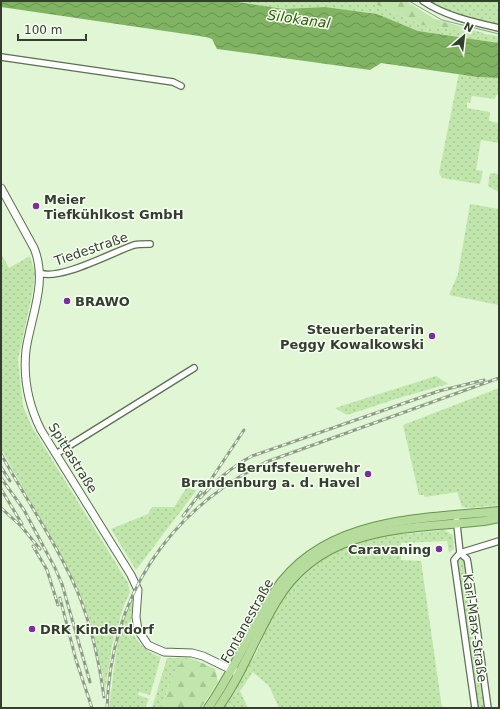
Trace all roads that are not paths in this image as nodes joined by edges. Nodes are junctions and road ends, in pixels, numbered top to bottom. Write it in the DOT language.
graph roads {
  1 [pos="423,1"];
  2 [pos="499,28"];
  3 [pos="1,57"];
  4 [pos="181,86"];
  5 [pos="1,188"];
  6 [pos="150,244"];
  7 [pos="40,273"];
  8 [pos="194,368"];
  9 [pos="56,454"];
  10 [pos="499,511"];
  11 [pos="499,518"];
  12 [pos="457,520"];
  13 [pos="499,541"];
  14 [pos="460,553"];
  15 [pos="237,672"];
  16 [pos="208,708"];
  17 [pos="218,708"];
  18 [pos="475,708"];
  19 [pos="488,708"];
  1 -- 2 [label="street"];
  3 -- 4 [label="street"];
  5 -- 7 [label="street, Spittastraße"];
  6 -- 7 [label="street, Tiedestraße"];
  7 -- 9 [label="street, Spittastraße"];
  8 -- 9 [label="street"];
  9 -- 15 [label="street, Spittastraße"];
  10 -- 12 [label="main road, Fontanestraße"];
  11 -- 12 [label="main road, Fontanestraße"];
  12 -- 14 [label="street, Karl-Marx-Straße"];
  12 -- 15 [label="main road, Fontanestraße"];
  13 -- 14 [label="street"];
  14 -- 18 [label="street, Karl-Marx-Straße"];
  14 -- 19 [label="street, Karl-Marx-Straße"];
  15 -- 16 [label="main road, Fontanestraße"];
  15 -- 17 [label="main road, Fontanestraße"];
}
